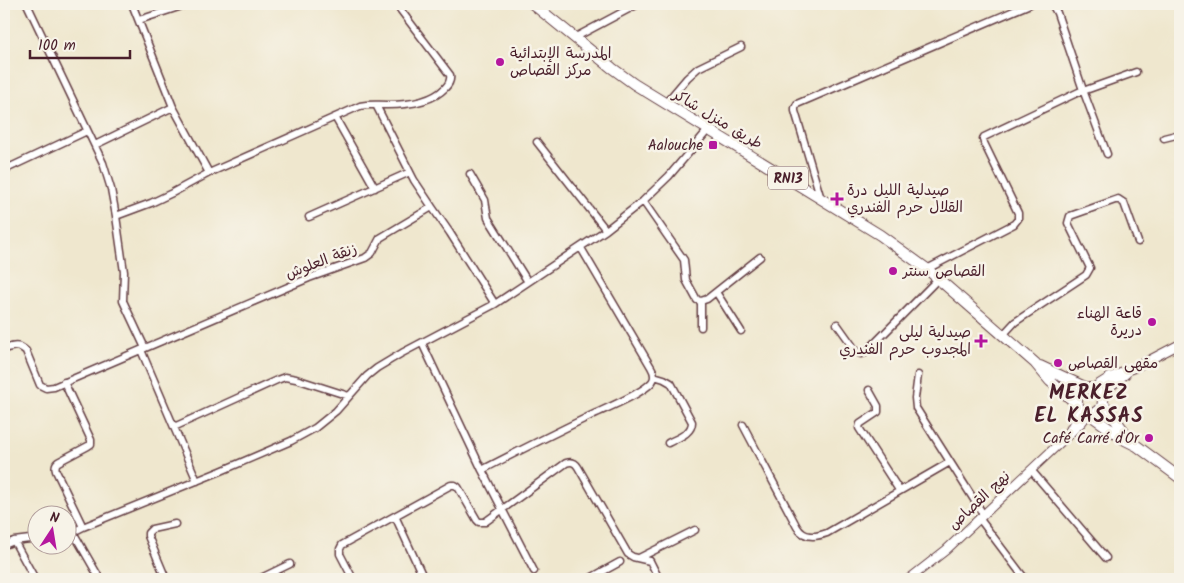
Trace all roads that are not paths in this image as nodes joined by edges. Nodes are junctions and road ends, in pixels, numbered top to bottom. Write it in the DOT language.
graph roads {
  1 [pos="27,4"];
  2 [pos="132,4"];
  3 [pos="188,4"];
  4 [pos="396,4"];
  5 [pos="533,4"];
  6 [pos="638,4"];
  7 [pos="1030,4"];
  8 [pos="1052,4"];
  9 [pos="139,20"];
  10 [pos="574,38"];
  11 [pos="741,47"];
  12 [pos="1136,72"];
  13 [pos="1083,91"];
  14 [pos="665,104"];
  15 [pos="376,105"];
  16 [pos="173,106"];
  17 [pos="335,118"];
  18 [pos="708,130"];
  19 [pos="87,131"];
  20 [pos="1180,134"];
  21 [pos="1164,138"];
  22 [pos="537,142"];
  23 [pos="94,146"];
  24 [pos="1108,154"];
  25 [pos="4,170"];
  26 [pos="410,172"];
  27 [pos="209,173"];
  28 [pos="470,174"];
  29 [pos="375,188"];
  30 [pos="821,199"];
  31 [pos="643,202"];
  32 [pos="432,207"];
  33 [pos="116,216"];
  34 [pos="309,217"];
  35 [pos="606,230"];
  36 [pos="1138,242"];
  37 [pos="580,248"];
  38 [pos="760,257"];
  39 [pos="927,268"];
  40 [pos="939,278"];
  41 [pos="528,282"];
  42 [pos="716,292"];
  43 [pos="701,301"];
  44 [pos="495,304"];
  45 [pos="836,324"];
  46 [pos="701,327"];
  47 [pos="741,331"];
  48 [pos="1003,335"];
  49 [pos="422,343"];
  50 [pos="1180,344"];
  51 [pos="4,349"];
  52 [pos="143,349"];
  53 [pos="1035,363"];
  54 [pos="1134,368"];
  55 [pos="918,375"];
  56 [pos="654,376"];
  57 [pos="64,382"];
  58 [pos="1090,389"];
  59 [pos="869,390"];
  60 [pos="349,396"];
  61 [pos="1103,401"];
  62 [pos="1084,410"];
  63 [pos="743,425"];
  64 [pos="174,427"];
  65 [pos="668,443"];
  66 [pos="1137,446"];
  67 [pos="950,462"];
  68 [pos="482,470"];
  69 [pos="1031,470"];
  70 [pos="1180,478"];
  71 [pos="197,481"];
  72 [pos="899,490"];
  73 [pos="502,510"];
  74 [pos="395,516"];
  75 [pos="981,516"];
  76 [pos="175,524"];
  77 [pos="83,527"];
  78 [pos="78,529"];
  79 [pos="696,530"];
  80 [pos="28,539"];
  81 [pos="14,541"];
  82 [pos="4,545"];
  83 [pos="78,545"];
  84 [pos="639,558"];
  85 [pos="1106,558"];
  86 [pos="620,562"];
  87 [pos="290,564"];
  88 [pos="534,571"];
  89 [pos="35,579"];
  90 [pos="100,579"];
  91 [pos="166,579"];
  92 [pos="259,579"];
  93 [pos="353,579"];
  94 [pos="424,579"];
  95 [pos="590,579"];
  96 [pos="659,579"];
  97 [pos="909,579"];
  98 [pos="1025,579"];
  1 -- 19 [label="street"];
  2 -- 9 [label="street"];
  3 -- 9 [label="street"];
  4 -- 15 [label="street"];
  5 -- 10 [label="main road, طريق منزل شاكر / RN13"];
  6 -- 10 [label="street"];
  7 -- 30 [label="street"];
  8 -- 13 [label="street"];
  9 -- 16 [label="street"];
  10 -- 14 [label="main road, طريق منزل شاكر / RN13"];
  11 -- 14 [label="street"];
  12 -- 13 [label="street"];
  13 -- 24 [label="street"];
  13 -- 39 [label="street"];
  14 -- 18 [label="main road, طريق منزل شاكر / RN13"];
  15 -- 17 [label="street"];
  15 -- 26 [label="street"];
  16 -- 23 [label="street"];
  16 -- 27 [label="street"];
  17 -- 27 [label="street"];
  17 -- 29 [label="street"];
  18 -- 30 [label="main road, طريق منزل شاكر / RN13"];
  18 -- 31 [label="street"];
  19 -- 23 [label="street"];
  19 -- 25 [label="street"];
  20 -- 21 [label="street"];
  22 -- 35 [label="street"];
  23 -- 33 [label="street"];
  26 -- 29 [label="street"];
  26 -- 32 [label="street"];
  27 -- 33 [label="street"];
  28 -- 41 [label="street"];
  29 -- 34 [label="street"];
  30 -- 39 [label="main road, طريق منزل شاكر / RN13"];
  31 -- 35 [label="street"];
  31 -- 43 [label="street"];
  32 -- 44 [label="street"];
  32 -- 52 [label="street, زنقة العلوش"];
  33 -- 52 [label="street"];
  35 -- 37 [label="street"];
  36 -- 48 [label="street"];
  37 -- 41 [label="street"];
  37 -- 56 [label="street"];
  38 -- 42 [label="street"];
  39 -- 40 [label="main road, طريق منزل شاكر / RN13"];
  40 -- 45 [label="street"];
  40 -- 48 [label="main road, طريق منزل شاكر / RN13"];
  41 -- 44 [label="street"];
  42 -- 43 [label="street"];
  42 -- 47 [label="street"];
  43 -- 46 [label="street"];
  44 -- 49 [label="street"];
  48 -- 53 [label="main road, طريق منزل شاكر / RN13"];
  49 -- 60 [label="street"];
  49 -- 68 [label="street"];
  50 -- 54 [label="street"];
  51 -- 57 [label="street, زنقة العلوش"];
  52 -- 57 [label="street, زنقة العلوش"];
  52 -- 64 [label="street"];
  53 -- 58 [label="main road, طريق منزل شاكر / RN13"];
  53 -- 62 [label="main road, طريق منزل شاكر / RN13"];
  54 -- 58 [label="street"];
  54 -- 61 [label="street"];
  55 -- 67 [label="street"];
  56 -- 65 [label="street"];
  56 -- 68 [label="street"];
  57 -- 77 [label="street"];
  58 -- 61 [label="main road, RN13"];
  58 -- 62 [label="main road"];
  59 -- 72 [label="street"];
  60 -- 64 [label="street"];
  60 -- 71 [label="street"];
  61 -- 62 [label="main road"];
  61 -- 66 [label="main road, طريق منزل شاكر / RN13"];
  62 -- 66 [label="main road, طريق منزل شاكر / RN13"];
  62 -- 69 [label="street, نهج القصاص"];
  63 -- 72 [label="street"];
  64 -- 71 [label="street"];
  66 -- 70 [label="main road, طريق منزل شاكر / RN13"];
  67 -- 72 [label="street"];
  67 -- 75 [label="street"];
  68 -- 73 [label="street"];
  69 -- 75 [label="street, نهج القصاص"];
  69 -- 85 [label="street"];
  71 -- 77 [label="street"];
  73 -- 74 [label="street"];
  73 -- 84 [label="street"];
  73 -- 88 [label="street"];
  74 -- 93 [label="street"];
  74 -- 94 [label="street"];
  75 -- 97 [label="street, نهج القصاص"];
  75 -- 98 [label="street"];
  76 -- 91 [label="street"];
  77 -- 78 [label="street"];
  79 -- 84 [label="street"];
  80 -- 81 [label="street"];
  81 -- 82 [label="street"];
  81 -- 89 [label="street"];
  83 -- 90 [label="street"];
  84 -- 96 [label="street"];
  86 -- 95 [label="street"];
  87 -- 92 [label="street"];
}
